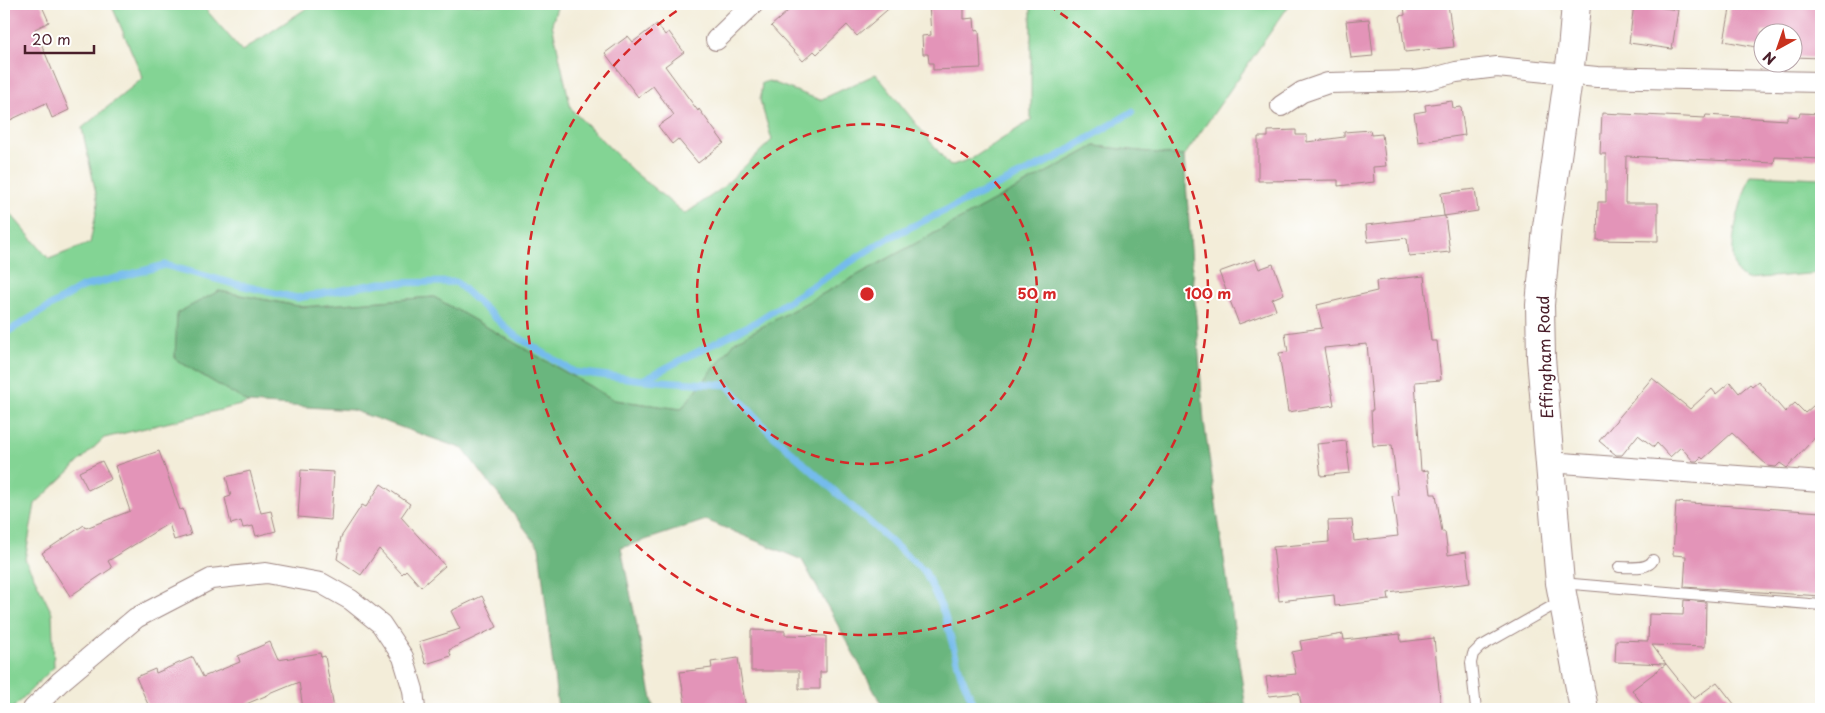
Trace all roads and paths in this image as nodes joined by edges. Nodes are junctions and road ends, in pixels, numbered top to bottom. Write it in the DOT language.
graph roads {
  1 [pos="753,4"];
  2 [pos="1576,4"];
  3 [pos="716,40"];
  4 [pos="1568,74"];
  5 [pos="1821,82"];
  6 [pos="1281,106"];
  7 [pos="1549,462"];
  8 [pos="1821,482"];
  9 [pos="1653,560"];
  10 [pos="1619,567"];
  11 [pos="1562,592"];
  12 [pos="1821,605"];
  13 [pos="33,709"];
  14 [pos="415,709"];
  15 [pos="1476,709"];
  16 [pos="1584,709"];
  1 -- 3 [label="street"];
  2 -- 4 [label="street, Effingham Road"];
  4 -- 5 [label="street"];
  4 -- 6 [label="street"];
  4 -- 7 [label="street, Effingham Road"];
  7 -- 8 [label="street"];
  7 -- 11 [label="street, Effingham Road"];
  9 -- 10 [label="lane"];
  11 -- 12 [label="lane"];
  11 -- 15 [label="lane"];
  11 -- 16 [label="street, Effingham Road"];
  13 -- 14 [label="street"];
}
